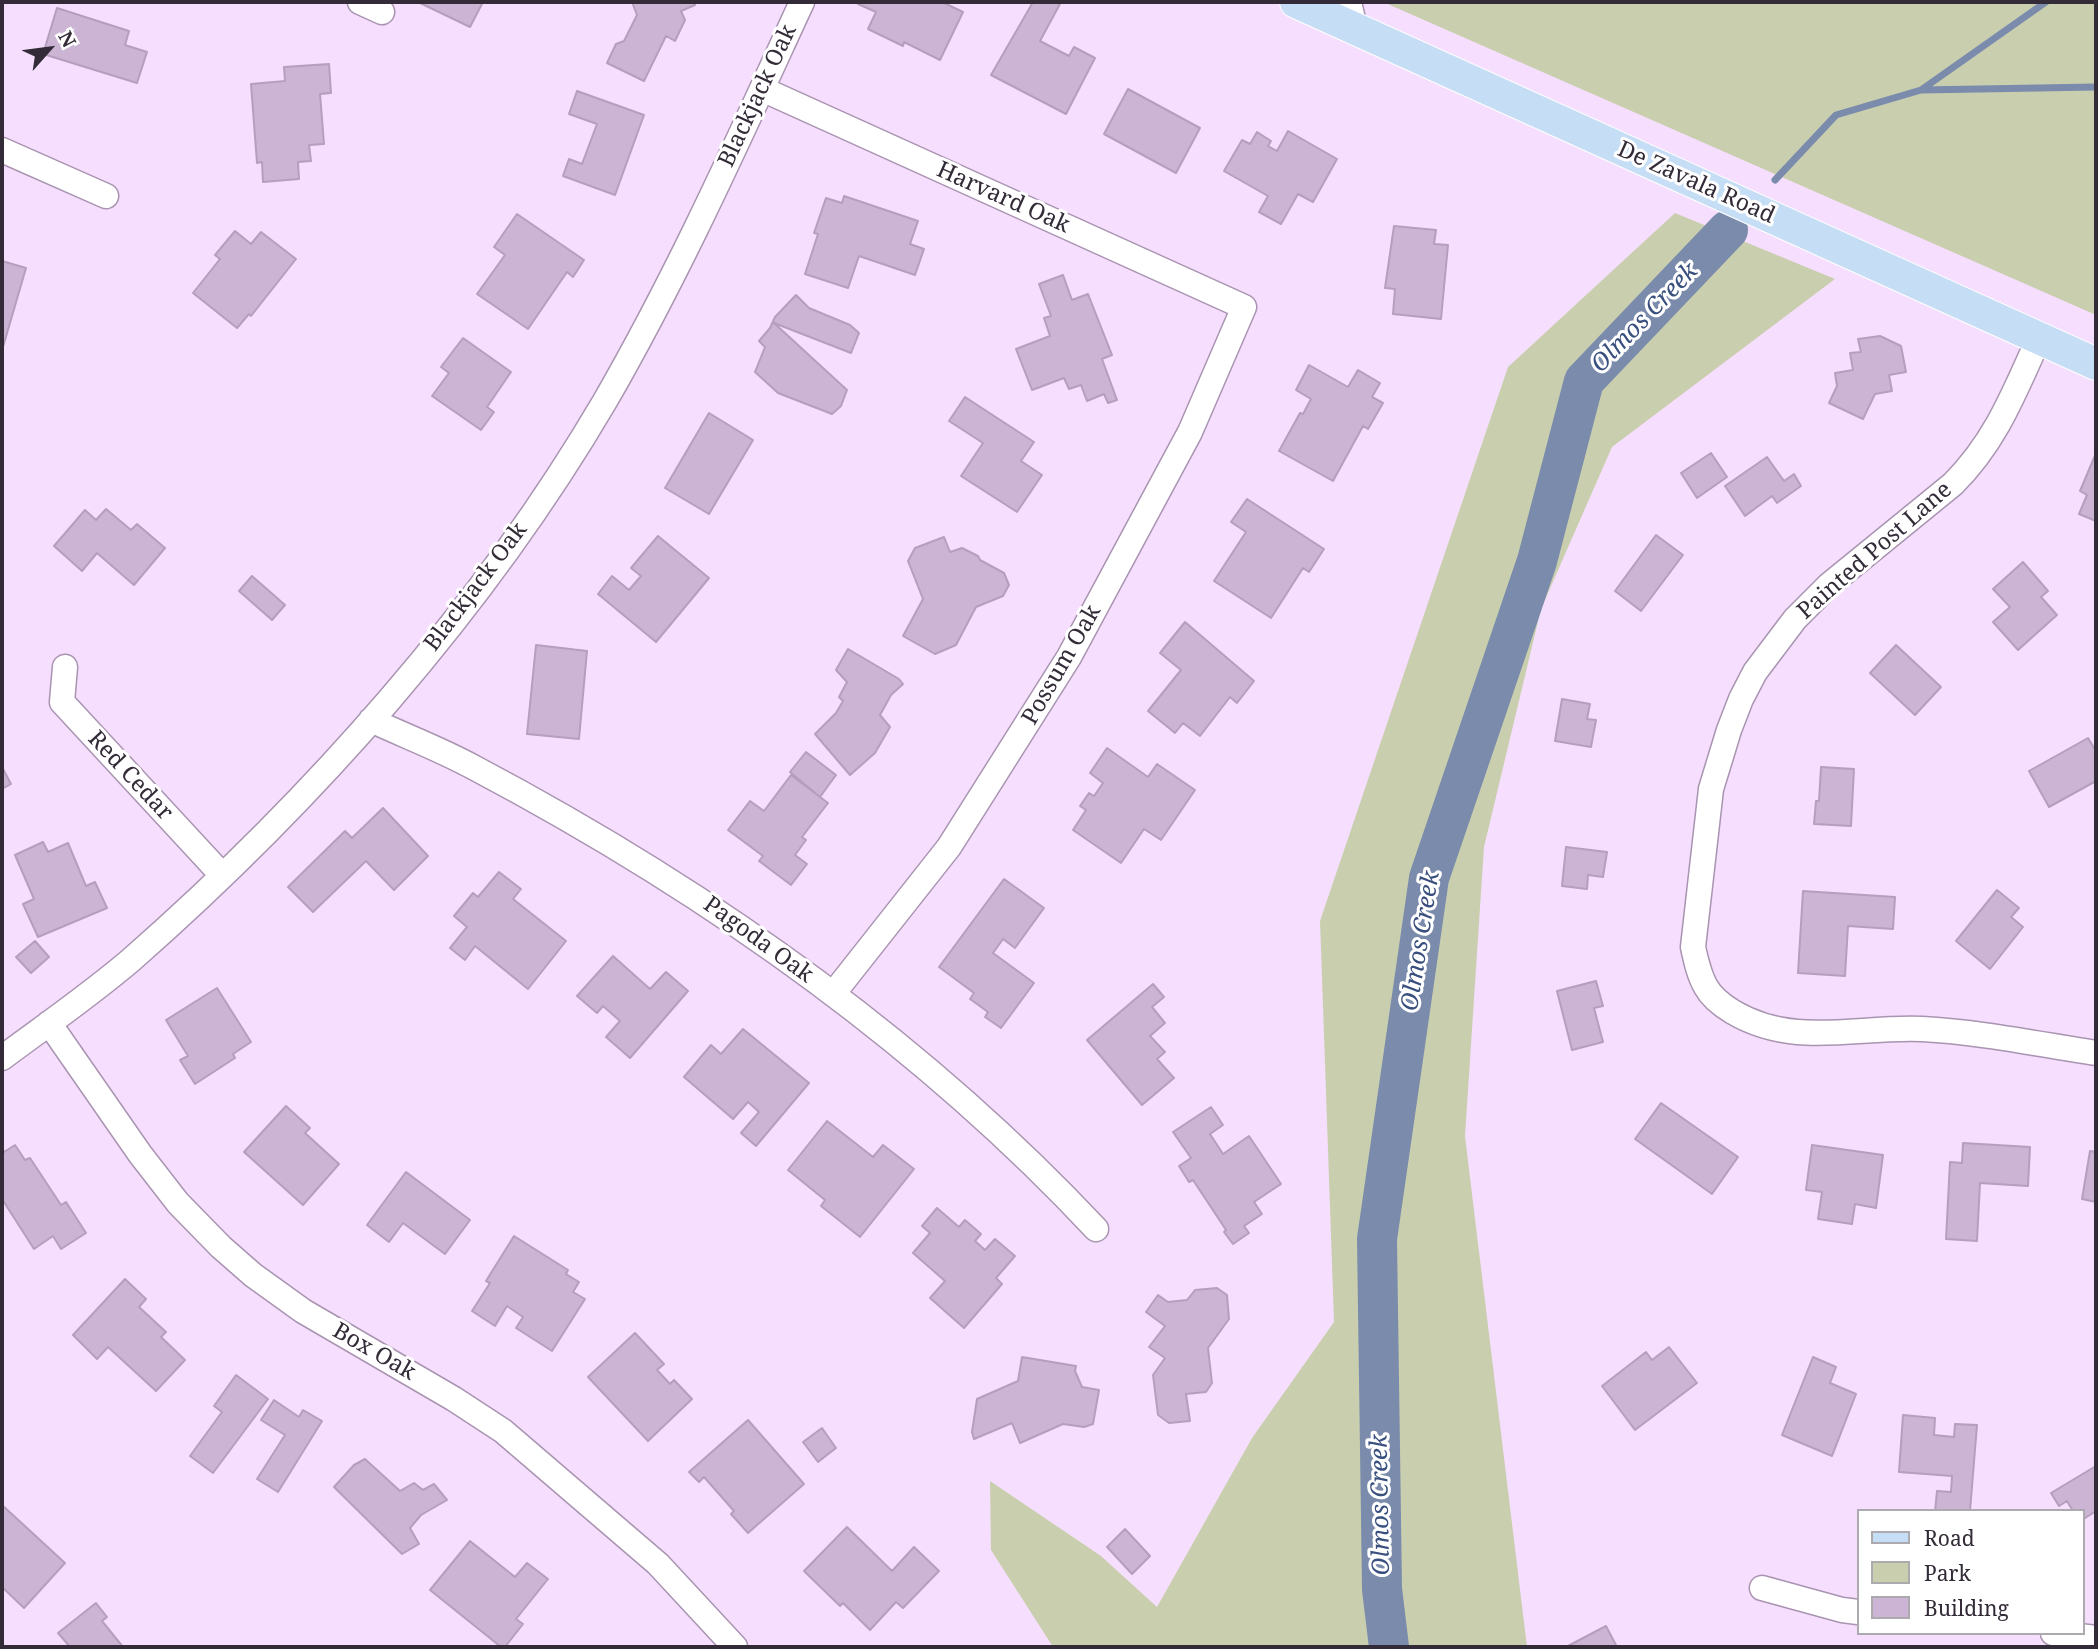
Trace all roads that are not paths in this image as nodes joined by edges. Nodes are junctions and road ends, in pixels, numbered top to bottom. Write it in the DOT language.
graph roads {
  1 [pos="360,2"];
  2 [pos="803,2"];
  3 [pos="1296,2"];
  4 [pos="383,12"];
  5 [pos="1352,15"];
  6 [pos="762,89"];
  7 [pos="2,150"];
  8 [pos="106,197"];
  9 [pos="1244,307"];
  10 [pos="2039,338"];
  11 [pos="2096,364"];
  12 [pos="65,667"];
  13 [pos="371,720"];
  14 [pos="222,875"];
  15 [pos="833,994"];
  16 [pos="49,1023"];
  17 [pos="2096,1053"];
  18 [pos="2,1058"];
  19 [pos="1096,1229"];
  20 [pos="1762,1588"];
  21 [pos="1856,1612"];
  22 [pos="2070,1635"];
  23 [pos="2096,1638"];
  24 [pos="735,1647"];
  1 -- 4 [label="street"];
  2 -- 6 [label="street, Blackjack Oak"];
  3 -- 5 [label="main road, De Zavala Road"];
  5 -- 10 [label="main road, De Zavala Road"];
  6 -- 9 [label="street, Harvard Oak"];
  6 -- 13 [label="street, Blackjack Oak"];
  7 -- 8 [label="street"];
  9 -- 15 [label="street, Possum Oak"];
  10 -- 11 [label="main road, De Zavala Road"];
  10 -- 17 [label="street, Painted Post Lane"];
  12 -- 14 [label="street, Red Cedar"];
  13 -- 14 [label="street, Blackjack Oak"];
  13 -- 15 [label="street, Pagoda Oak"];
  14 -- 16 [label="street, Blackjack Oak"];
  15 -- 19 [label="street, Pagoda Oak"];
  16 -- 18 [label="street, Blackjack Oak"];
  16 -- 24 [label="street, Box Oak"];
  20 -- 21 [label="street"];
  22 -- 23 [label="street"];
}
